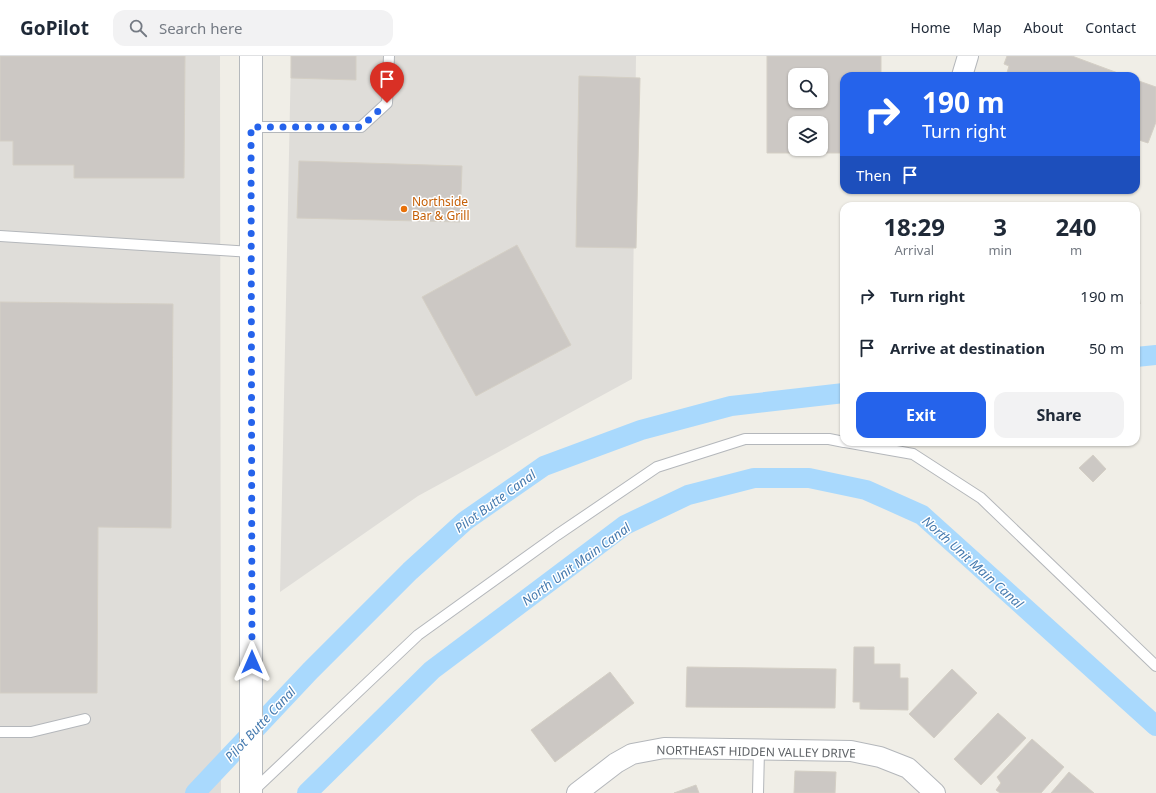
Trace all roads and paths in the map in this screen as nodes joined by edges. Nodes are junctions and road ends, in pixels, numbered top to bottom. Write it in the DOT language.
graph roads {
  1 [pos="251,56"];
  2 [pos="389,56"];
  3 [pos="968,56"];
  4 [pos="963,72"];
  5 [pos="251,127"];
  6 [pos="0,236"];
  7 [pos="252,252"];
  8 [pos="840,441"];
  9 [pos="867,446"];
  10 [pos="1156,666"];
  11 [pos="85,719"];
  12 [pos="0,732"];
  13 [pos="759,750"];
  14 [pos="251,793"];
  15 [pos="577,793"];
  16 [pos="758,793"];
  17 [pos="935,793"];
  1 -- 5 [label="street"];
  2 -- 5 [label="lane"];
  3 -- 4 [label="street"];
  5 -- 7 [label="street"];
  6 -- 7 [label="lane"];
  7 -- 14 [label="street"];
  8 -- 14 [label="lane"];
  9 -- 10 [label="lane"];
  11 -- 12 [label="lane"];
  13 -- 15 [label="street, NORTHEAST HIDDEN VALLEY DRIVE"];
  13 -- 16 [label="lane"];
  13 -- 17 [label="street, NORTHEAST HIDDEN VALLEY DRIVE"];
}
